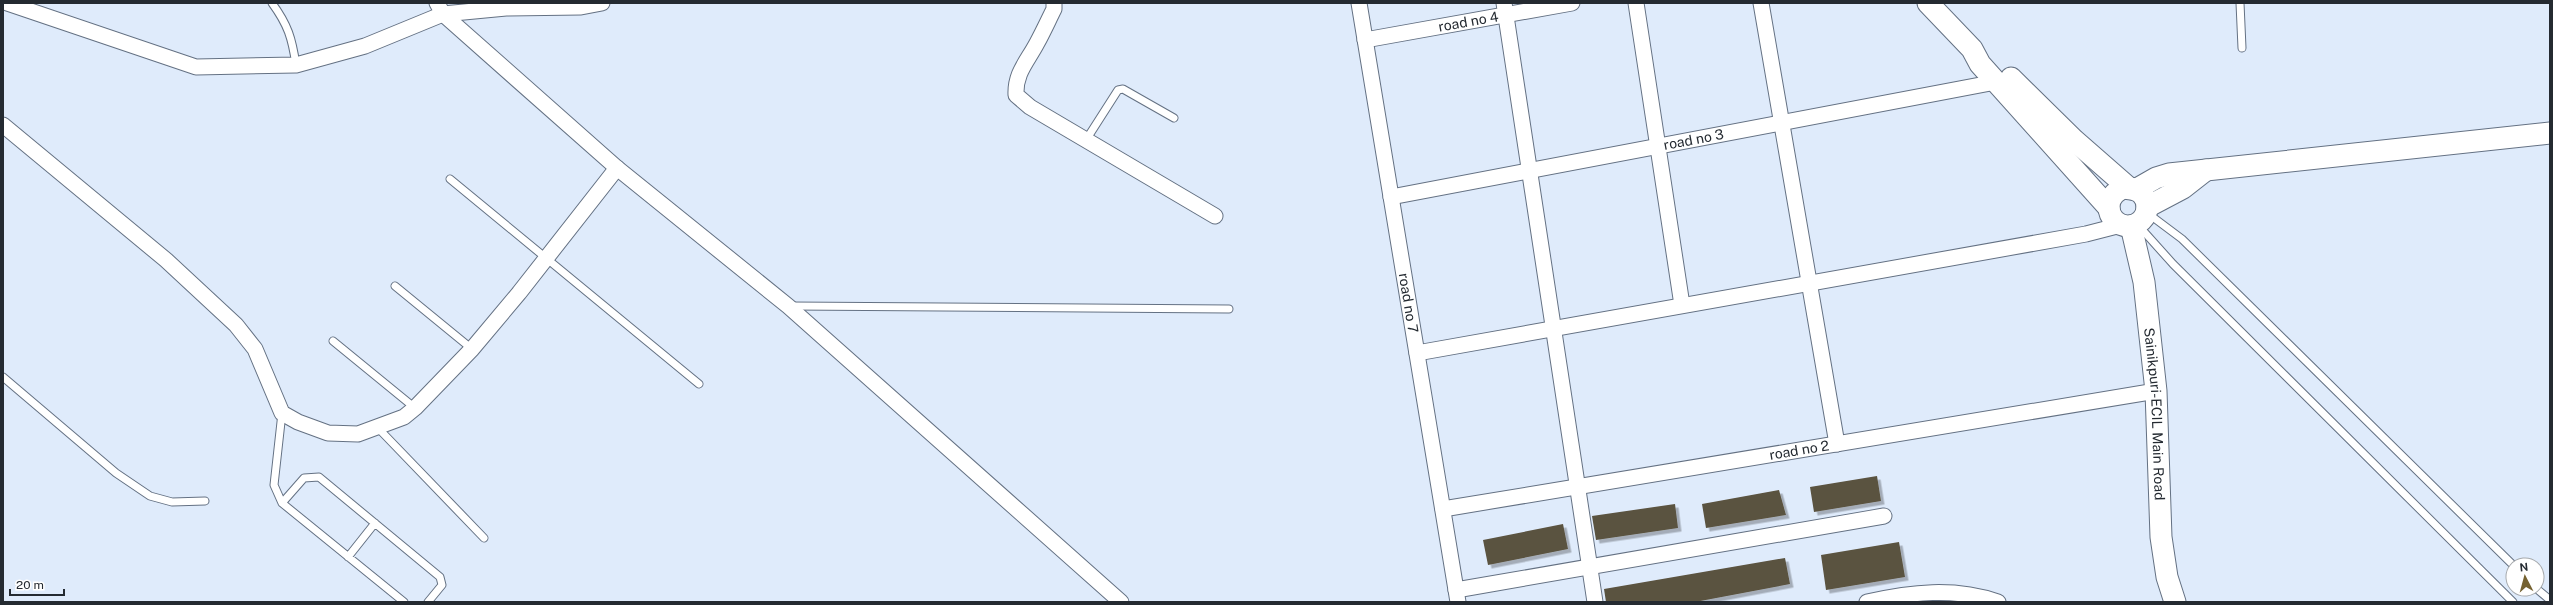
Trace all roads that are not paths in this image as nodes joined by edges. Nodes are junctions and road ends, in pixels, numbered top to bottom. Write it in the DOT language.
graph roads {
  1 [pos="7,3"];
  2 [pos="272,3"];
  3 [pos="602,3"];
  4 [pos="1054,3"];
  5 [pos="1359,3"];
  6 [pos="1572,3"];
  7 [pos="1636,3"];
  8 [pos="1761,3"];
  9 [pos="1928,3"];
  10 [pos="2240,3"];
  11 [pos="440,9"];
  12 [pos="1505,9"];
  13 [pos="1365,40"];
  14 [pos="2242,48"];
  15 [pos="1972,49"];
  16 [pos="296,65"];
  17 [pos="1996,82"];
  18 [pos="1174,118"];
  19 [pos="1782,122"];
  20 [pos="3,124"];
  21 [pos="2550,133"];
  22 [pos="1086,140"];
  23 [pos="1658,146"];
  24 [pos="617,168"];
  25 [pos="1530,170"];
  26 [pos="450,179"];
  27 [pos="1391,197"];
  28 [pos="2132,210"];
  29 [pos="1215,216"];
  30 [pos="546,257"];
  31 [pos="1809,282"];
  32 [pos="395,286"];
  33 [pos="1682,305"];
  34 [pos="788,306"];
  35 [pos="1229,309"];
  36 [pos="1554,328"];
  37 [pos="333,341"];
  38 [pos="472,349"];
  39 [pos="1417,353"];
  40 [pos="3,377"];
  41 [pos="699,384"];
  42 [pos="2156,391"];
  43 [pos="415,408"];
  44 [pos="282,413"];
  45 [pos="378,428"];
  46 [pos="1837,444"];
  47 [pos="1577,486"];
  48 [pos="206,501"];
  49 [pos="282,503"];
  50 [pos="1443,509"];
  51 [pos="1884,516"];
  52 [pos="375,523"];
  53 [pos="484,538"];
  54 [pos="348,557"];
  55 [pos="2505,557"];
  56 [pos="1590,567"];
  57 [pos="1457,596"];
  58 [pos="404,602"];
  59 [pos="428,602"];
  60 [pos="1121,602"];
  61 [pos="1595,602"];
  62 [pos="1867,602"];
  63 [pos="1998,602"];
  64 [pos="2175,602"];
  65 [pos="2513,602"];
  1 -- 16 [label="street"];
  2 -- 16 [label="lane"];
  3 -- 11 [label="street"];
  4 -- 22 [label="street"];
  5 -- 13 [label="street, road no 7"];
  6 -- 12 [label="street, road no 4"];
  7 -- 23 [label="street"];
  8 -- 19 [label="street"];
  9 -- 15 [label="main road, Sainikpuri-ECIL Main Road"];
  10 -- 14 [label="lane"];
  11 -- 16 [label="street"];
  11 -- 24 [label="street"];
  12 -- 13 [label="street, road no 4"];
  12 -- 25 [label="street"];
  13 -- 27 [label="street, road no 7"];
  15 -- 17 [label="main road, Sainikpuri-ECIL Main Road"];
  15 -- 28 [label="main road, Sainikpuri-ECIL Main Road"];
  17 -- 19 [label="street, road no 3"];
  17 -- 28 [label="main road, Sainikpuri-ECIL Main Road"];
  18 -- 22 [label="lane"];
  19 -- 23 [label="street, road no 3"];
  19 -- 31 [label="street"];
  20 -- 44 [label="street"];
  21 -- 28 [label="main road"];
  22 -- 29 [label="street"];
  23 -- 25 [label="street, road no 3"];
  23 -- 33 [label="street"];
  24 -- 30 [label="street"];
  24 -- 34 [label="street"];
  25 -- 27 [label="street, road no 3"];
  25 -- 36 [label="street"];
  26 -- 30 [label="lane"];
  27 -- 39 [label="street, road no 7"];
  28 -- 31 [label="street"];
  28 -- 42 [label="main road, Sainikpuri-ECIL Main Road"];
  28 -- 55 [label="lane"];
  28 -- 65 [label="lane"];
  30 -- 38 [label="street"];
  30 -- 41 [label="lane"];
  31 -- 33 [label="street"];
  31 -- 46 [label="street"];
  32 -- 38 [label="lane"];
  33 -- 36 [label="street"];
  34 -- 35 [label="lane"];
  34 -- 60 [label="street"];
  36 -- 39 [label="street"];
  36 -- 47 [label="street"];
  37 -- 43 [label="lane"];
  38 -- 43 [label="street"];
  39 -- 50 [label="street, road no 7"];
  40 -- 48 [label="lane"];
  42 -- 46 [label="street, road no 2"];
  42 -- 64 [label="main road, Sainikpuri-ECIL Main Road"];
  43 -- 45 [label="street"];
  44 -- 45 [label="street"];
  44 -- 49 [label="lane"];
  45 -- 53 [label="lane"];
  46 -- 47 [label="street, road no 2"];
  47 -- 50 [label="street, road no 2"];
  47 -- 56 [label="street"];
  49 -- 52 [label="lane"];
  49 -- 54 [label="lane"];
  50 -- 57 [label="street, road no 7"];
  51 -- 56 [label="street"];
  52 -- 54 [label="lane"];
  52 -- 59 [label="lane"];
  54 -- 58 [label="lane"];
  56 -- 57 [label="street"];
  56 -- 61 [label="street"];
  62 -- 63 [label="street"];
}
